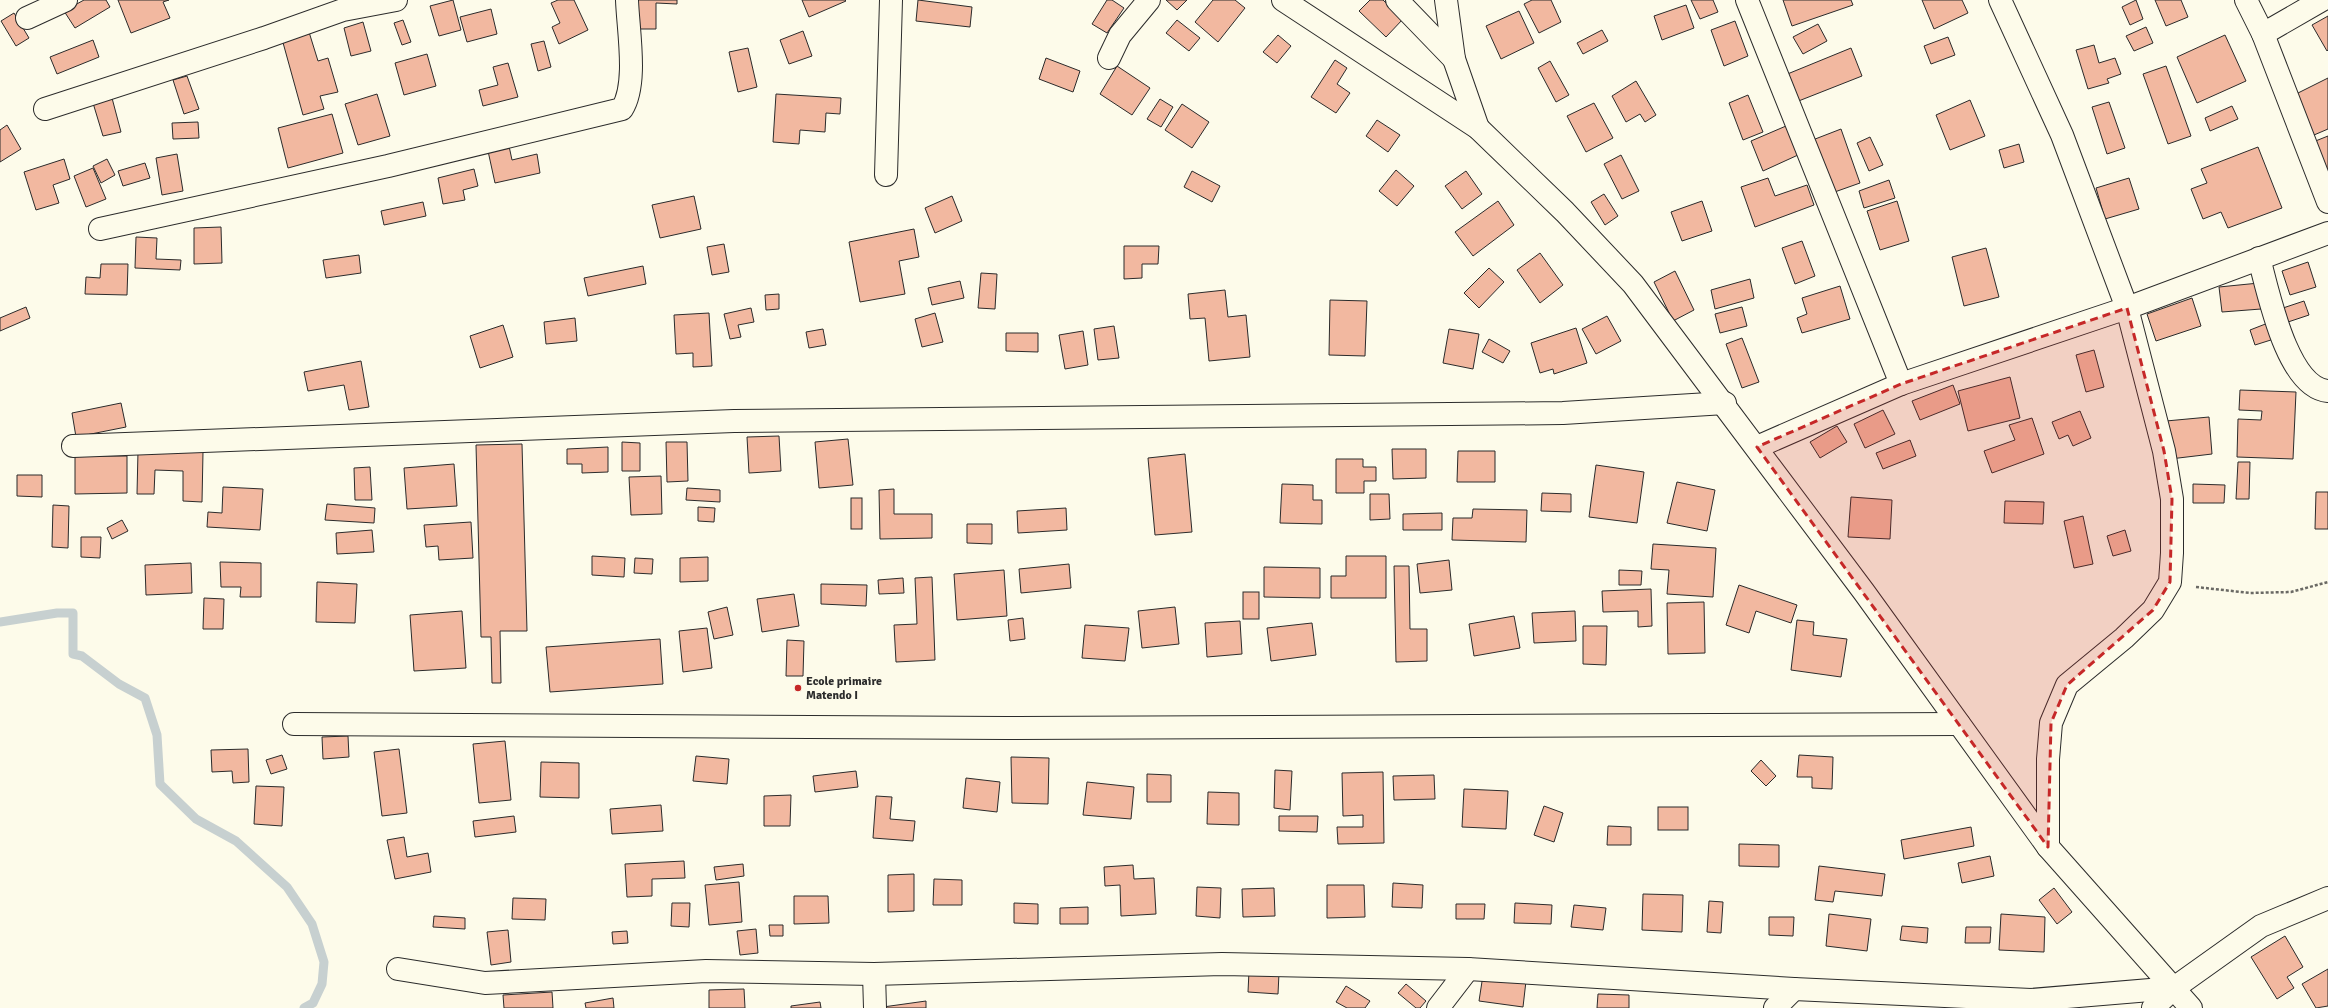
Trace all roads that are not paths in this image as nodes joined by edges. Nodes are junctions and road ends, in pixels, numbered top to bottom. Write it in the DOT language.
graph roads {
  1 [pos="66,0"];
  2 [pos="396,0"];
  3 [pos="627,0"];
  4 [pos="892,0"];
  5 [pos="1149,0"];
  6 [pos="1284,0"];
  7 [pos="1397,0"];
  8 [pos="1446,0"];
  9 [pos="1747,0"];
  10 [pos="2000,0"];
  11 [pos="2246,0"];
  12 [pos="2322,0"];
  13 [pos="27,18"];
  14 [pos="2263,34"];
  15 [pos="1109,58"];
  16 [pos="1454,59"];
  17 [pos="45,109"];
  18 [pos="1478,128"];
  19 [pos="886,175"];
  20 [pos="2328,202"];
  21 [pos="100,229"];
  22 [pos="2328,233"];
  23 [pos="2259,258"];
  24 [pos="2127,308"];
  25 [pos="1901,384"];
  26 [pos="2328,391"];
  27 [pos="1725,404"];
  28 [pos="73,446"];
  29 [pos="1757,447"];
  30 [pos="294,724"];
  31 [pos="1959,724"];
  32 [pos="2048,847"];
  33 [pos="2328,898"];
  34 [pos="1468,969"];
  35 [pos="398,970"];
  36 [pos="874,974"];
  37 [pos="2174,988"];
  38 [pos="1794,989"];
  39 [pos="875,1008"];
  40 [pos="1438,1008"];
  41 [pos="1775,1008"];
  42 [pos="2153,1008"];
  43 [pos="2191,1008"];
  1 -- 13 [label="street"];
  2 -- 17 [label="street"];
  3 -- 21 [label="street"];
  4 -- 19 [label="street"];
  5 -- 15 [label="street"];
  6 -- 18 [label="street"];
  7 -- 16 [label="street"];
  8 -- 16 [label="street"];
  9 -- 25 [label="street"];
  10 -- 24 [label="street"];
  11 -- 14 [label="street"];
  12 -- 14 [label="street"];
  14 -- 20 [label="street"];
  16 -- 18 [label="street"];
  18 -- 27 [label="street"];
  22 -- 23 [label="street"];
  23 -- 24 [label="street"];
  23 -- 26 [label="street"];
  24 -- 25 [label="street"];
  24 -- 32 [label="street"];
  25 -- 29 [label="street"];
  27 -- 28 [label="street"];
  27 -- 29 [label="street"];
  29 -- 31 [label="street"];
  30 -- 31 [label="street"];
  31 -- 32 [label="street"];
  32 -- 37 [label="street"];
  33 -- 37 [label="street"];
  34 -- 36 [label="street"];
  34 -- 38 [label="street"];
  34 -- 40 [label="street"];
  35 -- 36 [label="street"];
  36 -- 39 [label="street"];
  37 -- 38 [label="street"];
  37 -- 42 [label="street"];
  37 -- 43 [label="street"];
  38 -- 41 [label="street"];
}
